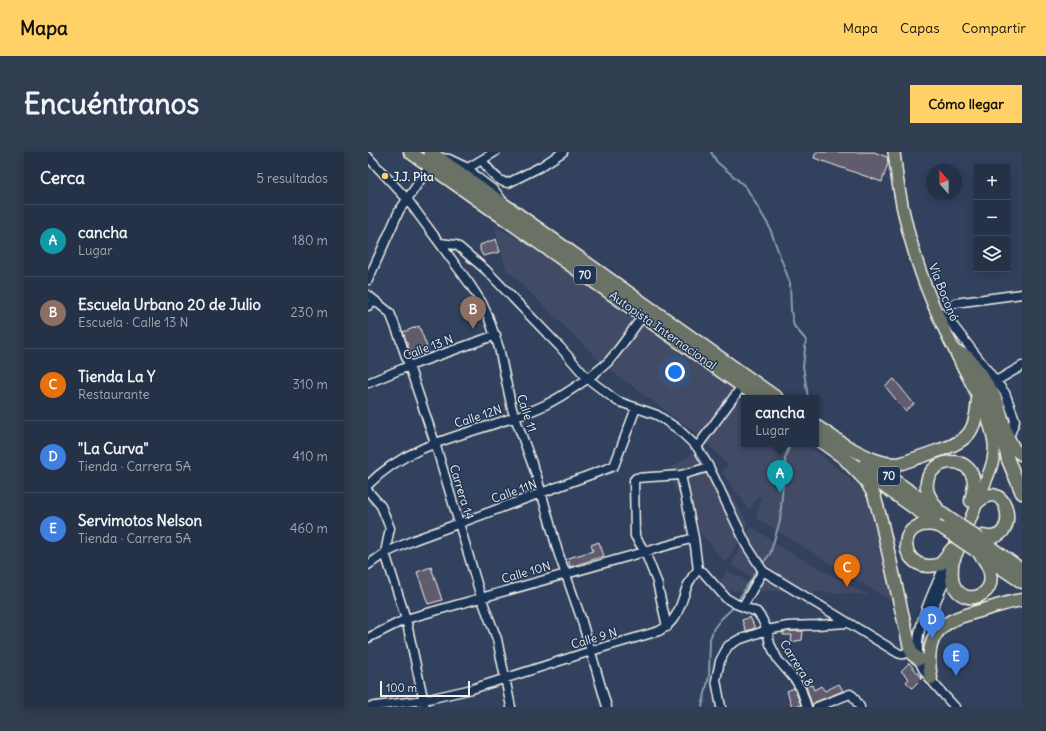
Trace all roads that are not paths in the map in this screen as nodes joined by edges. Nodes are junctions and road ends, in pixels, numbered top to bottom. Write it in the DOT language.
graph roads {
  1 [pos="410,152"];
  2 [pos="495,152"];
  3 [pos="563,152"];
  4 [pos="892,153"];
  5 [pos="368,157"];
  6 [pos="433,159"];
  7 [pos="482,160"];
  8 [pos="468,168"];
  9 [pos="407,199"];
  10 [pos="502,202"];
  11 [pos="440,243"];
  12 [pos="368,280"];
  13 [pos="1022,294"];
  14 [pos="370,300"];
  15 [pos="955,303"];
  16 [pos="934,307"];
  17 [pos="643,316"];
  18 [pos="496,335"];
  19 [pos="955,351"];
  20 [pos="962,365"];
  21 [pos="409,366"];
  22 [pos="1022,366"];
  23 [pos="587,378"];
  24 [pos="996,381"];
  25 [pos="368,383"];
  26 [pos="742,386"];
  27 [pos="755,395"];
  28 [pos="773,395"];
  29 [pos="978,397"];
  30 [pos="1002,400"];
  31 [pos="636,408"];
  32 [pos="514,417"];
  33 [pos="819,428"];
  34 [pos="819,440"];
  35 [pos="837,441"];
  36 [pos="434,443"];
  37 [pos="697,447"];
  38 [pos="1022,455"];
  39 [pos="1022,458"];
  40 [pos="845,459"];
  41 [pos="1010,464"];
  42 [pos="709,467"];
  43 [pos="681,475"];
  44 [pos="368,485"];
  45 [pos="368,492"];
  46 [pos="1022,493"];
  47 [pos="542,494"];
  48 [pos="975,502"];
  49 [pos="942,514"];
  50 [pos="459,524"];
  51 [pos="943,528"];
  52 [pos="694,538"];
  53 [pos="979,544"];
  54 [pos="952,549"];
  55 [pos="644,552"];
  56 [pos="385,553"];
  57 [pos="368,565"];
  58 [pos="952,565"];
  59 [pos="698,570"];
  60 [pos="1022,570"];
  61 [pos="763,571"];
  62 [pos="565,574"];
  63 [pos="1022,582"];
  64 [pos="481,598"];
  65 [pos="1022,600"];
  66 [pos="743,606"];
  67 [pos="406,618"];
  68 [pos="847,622"];
  69 [pos="667,627"];
  70 [pos="767,630"];
  71 [pos="368,638"];
  72 [pos="910,648"];
  73 [pos="591,650"];
  74 [pos="919,659"];
  75 [pos="931,678"];
  76 [pos="505,679"];
  77 [pos="425,703"];
  78 [pos="368,707"];
  79 [pos="511,707"];
  80 [pos="607,707"];
  81 [pos="720,707"];
  82 [pos="807,707"];
  83 [pos="817,707"];
  84 [pos="860,707"];
  85 [pos="955,707"];
  1 -- 6 [label="highway, Autopista Internacional / 70"];
  2 -- 7 [label="street"];
  3 -- 7 [label="street"];
  4 -- 16 [label="main road, Vía Boconó"];
  5 -- 9 [label="street, Calle 11"];
  6 -- 8 [label="street"];
  6 -- 9 [label="street"];
  6 -- 10 [label="highway, Autopista Internacional / 70"];
  6 -- 17 [label="highway, Autopista Internacional / 70"];
  7 -- 8 [label="street"];
  8 -- 10 [label="street"];
  9 -- 11 [label="street, Calle 11"];
  9 -- 12 [label="street"];
  10 -- 28 [label="highway, Autopista Internacional / 70"];
  11 -- 18 [label="street, Calle 11"];
  11 -- 23 [label="street"];
  13 -- 15 [label="street"];
  14 -- 21 [label="street, Carrera 14"];
  16 -- 19 [label="main road, Vía Boconó"];
  16 -- 24 [label="street"];
  17 -- 23 [label="street, Calle 12N"];
  17 -- 26 [label="highway, Autopista Internacional / 70"];
  18 -- 21 [label="street, Calle 13 N"];
  18 -- 32 [label="street, Calle 11"];
  19 -- 20 [label="main road, Vía Boconó"];
  19 -- 30 [label="main road"];
  20 -- 29 [label="main road, Vía Boconó"];
  20 -- 41 [label="highway"];
  21 -- 25 [label="street, Calle 13 N"];
  21 -- 36 [label="street, Carrera 14"];
  22 -- 24 [label="street"];
  23 -- 31 [label="street"];
  23 -- 32 [label="street, Calle 12N"];
  24 -- 30 [label="street"];
  26 -- 27 [label="highway, Autopista Internacional / 70"];
  26 -- 37 [label="street"];
  29 -- 35 [label="highway"];
  29 -- 48 [label="main road, Vía Boconó"];
  30 -- 38 [label="main road"];
  31 -- 37 [label="street"];
  31 -- 47 [label="street, Calle 11N"];
  32 -- 36 [label="street, Calle 12N"];
  32 -- 47 [label="street, Calle 11"];
  33 -- 35 [label="highway, 70"];
  34 -- 40 [label="highway, 70"];
  35 -- 49 [label="highway, 70"];
  36 -- 44 [label="street, Calle 12N"];
  36 -- 50 [label="street, Carrera 14"];
  37 -- 42 [label="street"];
  39 -- 41 [label="street"];
  40 -- 51 [label="highway, 70"];
  40 -- 72 [label="highway"];
  41 -- 46 [label="highway"];
  42 -- 43 [label="street"];
  42 -- 61 [label="street"];
  43 -- 52 [label="street"];
  43 -- 55 [label="street"];
  45 -- 56 [label="street"];
  47 -- 50 [label="street, Calle 11N"];
  47 -- 62 [label="street, Calle 11"];
  48 -- 49 [label="highway"];
  48 -- 53 [label="highway"];
  48 -- 54 [label="main road, Vía Boconó"];
  48 -- 58 [label="main road, Vía Boconó"];
  49 -- 53 [label="highway, 70, bridge"];
  50 -- 56 [label="street, Calle 11N"];
  50 -- 64 [label="street, Carrera 14"];
  51 -- 53 [label="highway, 70, bridge"];
  51 -- 54 [label="highway"];
  52 -- 55 [label="street, Calle 10N"];
  52 -- 59 [label="street"];
  53 -- 58 [label="highway"];
  53 -- 60 [label="highway, 70"];
  53 -- 63 [label="highway, 70"];
  54 -- 74 [label="street"];
  55 -- 62 [label="street, Calle 10N"];
  55 -- 69 [label="street"];
  56 -- 57 [label="street, Calle 11N"];
  56 -- 67 [label="street"];
  58 -- 75 [label="street"];
  59 -- 66 [label="street, Carrera 8"];
  59 -- 69 [label="street"];
  61 -- 66 [label="street"];
  61 -- 68 [label="street"];
  62 -- 64 [label="street, Calle 10N"];
  62 -- 73 [label="street, Calle 11"];
  64 -- 67 [label="street, Calle 10N"];
  64 -- 76 [label="street, Carrera 14"];
  65 -- 75 [label="highway"];
  66 -- 70 [label="street, Carrera 8"];
  67 -- 71 [label="street, Calle 10N"];
  67 -- 77 [label="street"];
  68 -- 70 [label="street"];
  68 -- 72 [label="street"];
  69 -- 73 [label="street, Calle 9 N"];
  70 -- 81 [label="street"];
  70 -- 82 [label="street, Carrera 8"];
  72 -- 74 [label="highway"];
  73 -- 76 [label="street, Calle 9 N"];
  73 -- 80 [label="street, Calle 11"];
  74 -- 75 [label="street"];
  75 -- 85 [label="street"];
  76 -- 77 [label="street, Calle 9 N"];
  76 -- 79 [label="street, Carrera 14"];
  77 -- 78 [label="street, Calle 9 N"];
  83 -- 84 [label="street"];
}
